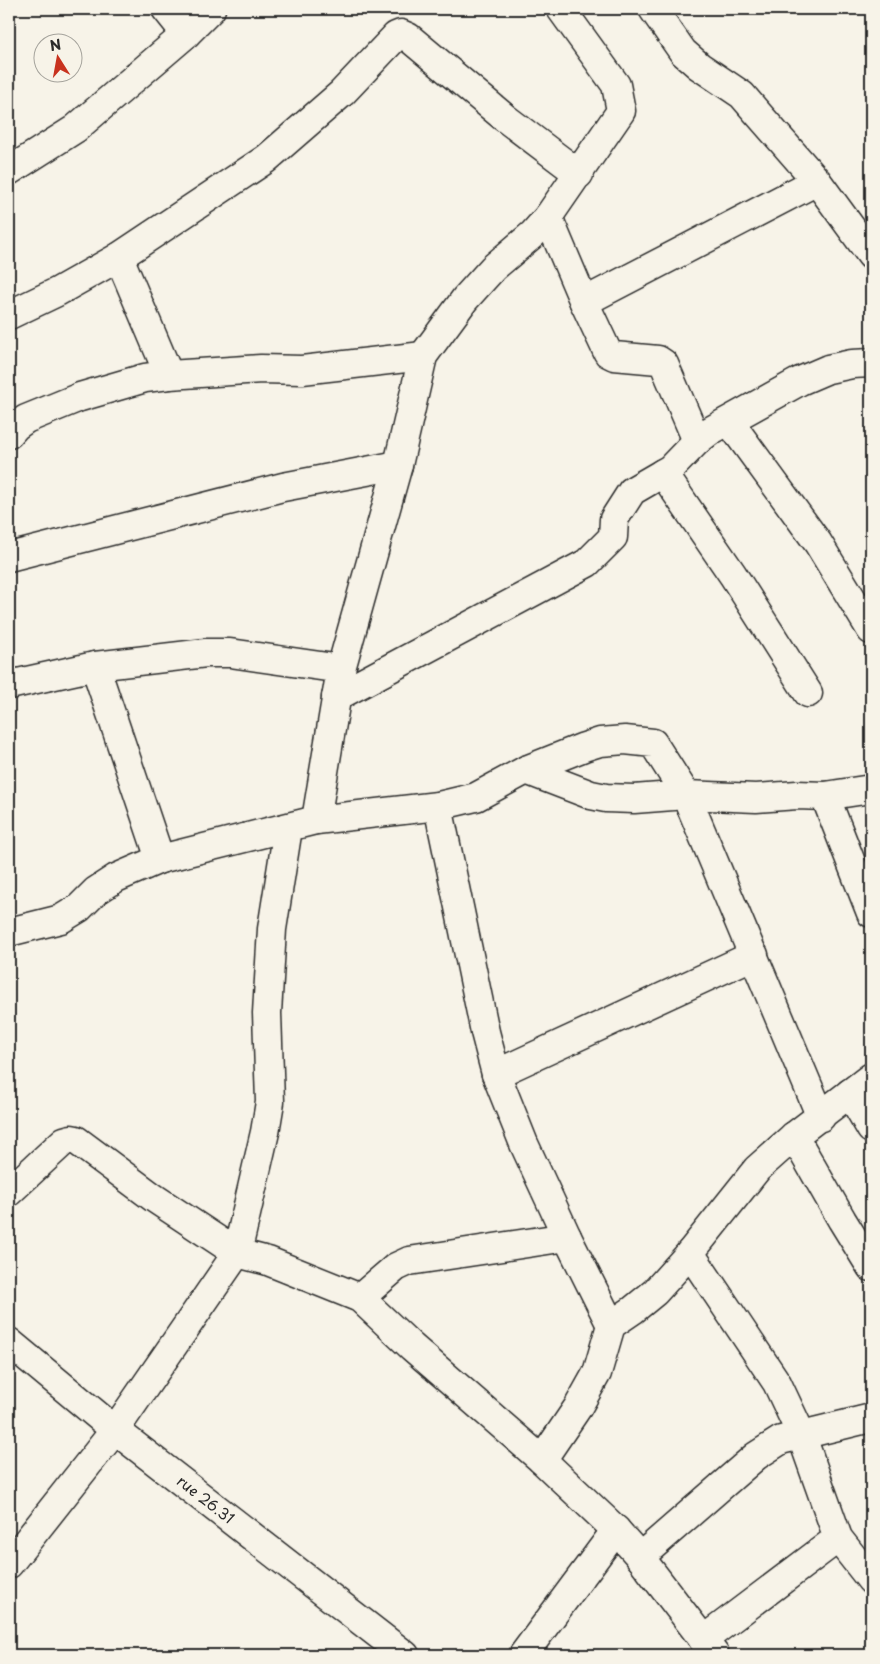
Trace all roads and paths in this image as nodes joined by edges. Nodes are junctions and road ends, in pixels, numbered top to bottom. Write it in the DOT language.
graph roads {
  1 [pos="166,9"];
  2 [pos="210,9"];
  3 [pos="561,9"];
  4 [pos="653,9"];
  5 [pos="186,34"];
  6 [pos="9,171"];
  7 [pos="579,174"];
  8 [pos="817,181"];
  9 [pos="548,218"];
  10 [pos="871,255"];
  11 [pos="119,257"];
  12 [pos="584,302"];
  13 [pos="9,315"];
  14 [pos="422,356"];
  15 [pos="871,363"];
  16 [pos="169,374"];
  17 [pos="729,421"];
  18 [pos="9,434"];
  19 [pos="697,441"];
  20 [pos="398,465"];
  21 [pos="663,474"];
  22 [pos="9,557"];
  23 [pos="871,630"];
  24 [pos="95,666"];
  25 [pos="340,668"];
  26 [pos="9,686"];
  27 [pos="808,692"];
  28 [pos="336,696"];
  29 [pos="526,770"];
  30 [pos="871,790"];
  31 [pos="686,795"];
  32 [pos="825,796"];
  33 [pos="438,806"];
  34 [pos="316,820"];
  35 [pos="288,828"];
  36 [pos="160,858"];
  37 [pos="871,913"];
  38 [pos="9,932"];
  39 [pos="754,955"];
  40 [pos="496,1074"];
  41 [pos="861,1085"];
  42 [pos="821,1117"];
  43 [pos="871,1129"];
  44 [pos="794,1136"];
  45 [pos="9,1192"];
  46 [pos="566,1237"];
  47 [pos="236,1253"];
  48 [pos="690,1253"];
  49 [pos="871,1267"];
  50 [pos="360,1298"];
  51 [pos="611,1325"];
  52 [pos="9,1342"];
  53 [pos="871,1418"];
  54 [pos="115,1430"];
  55 [pos="801,1434"];
  56 [pos="542,1460"];
  57 [pos="616,1530"];
  58 [pos="838,1538"];
  59 [pos="640,1557"];
  60 [pos="9,1564"];
  61 [pos="871,1580"];
  62 [pos="709,1647"];
  63 [pos="405,1655"];
  64 [pos="523,1655"];
  1 -- 5 [label="street"];
  2 -- 5 [label="street"];
  3 -- 7 [label="street"];
  4 -- 8 [label="street"];
  5 -- 6 [label="street"];
  7 -- 9 [label="street"];
  7 -- 11 [label="street"];
  8 -- 10 [label="street"];
  8 -- 12 [label="street"];
  9 -- 12 [label="street"];
  9 -- 14 [label="street"];
  11 -- 13 [label="street"];
  11 -- 16 [label="street"];
  12 -- 19 [label="street"];
  14 -- 16 [label="street"];
  14 -- 20 [label="street"];
  15 -- 17 [label="street"];
  16 -- 18 [label="street"];
  17 -- 19 [label="street"];
  17 -- 23 [label="street"];
  19 -- 21 [label="street"];
  20 -- 22 [label="street"];
  20 -- 25 [label="street"];
  21 -- 27 [label="street"];
  21 -- 28 [label="street"];
  24 -- 25 [label="street"];
  24 -- 26 [label="street"];
  24 -- 36 [label="street"];
  25 -- 28 [label="street"];
  28 -- 34 [label="street"];
  29 -- 31 [label="street"];
  29 -- 31 [label="street"];
  29 -- 33 [label="street"];
  30 -- 32 [label="street"];
  31 -- 32 [label="street"];
  31 -- 39 [label="street"];
  32 -- 37 [label="street"];
  33 -- 34 [label="street"];
  33 -- 40 [label="street"];
  34 -- 35 [label="street"];
  35 -- 36 [label="street"];
  35 -- 47 [label="street"];
  36 -- 38 [label="street"];
  39 -- 40 [label="street"];
  39 -- 42 [label="street"];
  40 -- 46 [label="street"];
  41 -- 42 [label="street"];
  41 -- 43 [label="street"];
  42 -- 44 [label="street"];
  44 -- 48 [label="street"];
  44 -- 49 [label="street"];
  45 -- 47 [label="street"];
  46 -- 50 [label="street"];
  46 -- 51 [label="street"];
  47 -- 50 [label="street"];
  47 -- 54 [label="street"];
  48 -- 51 [label="street"];
  48 -- 55 [label="street"];
  50 -- 56 [label="street"];
  51 -- 56 [label="street"];
  52 -- 54 [label="street, rue 26.31"];
  53 -- 55 [label="street"];
  54 -- 60 [label="street"];
  54 -- 63 [label="street, rue 26.31"];
  55 -- 58 [label="street"];
  55 -- 59 [label="street"];
  56 -- 57 [label="street"];
  57 -- 59 [label="street"];
  57 -- 64 [label="street"];
  58 -- 61 [label="street"];
  58 -- 62 [label="street"];
  59 -- 62 [label="street"];
}
